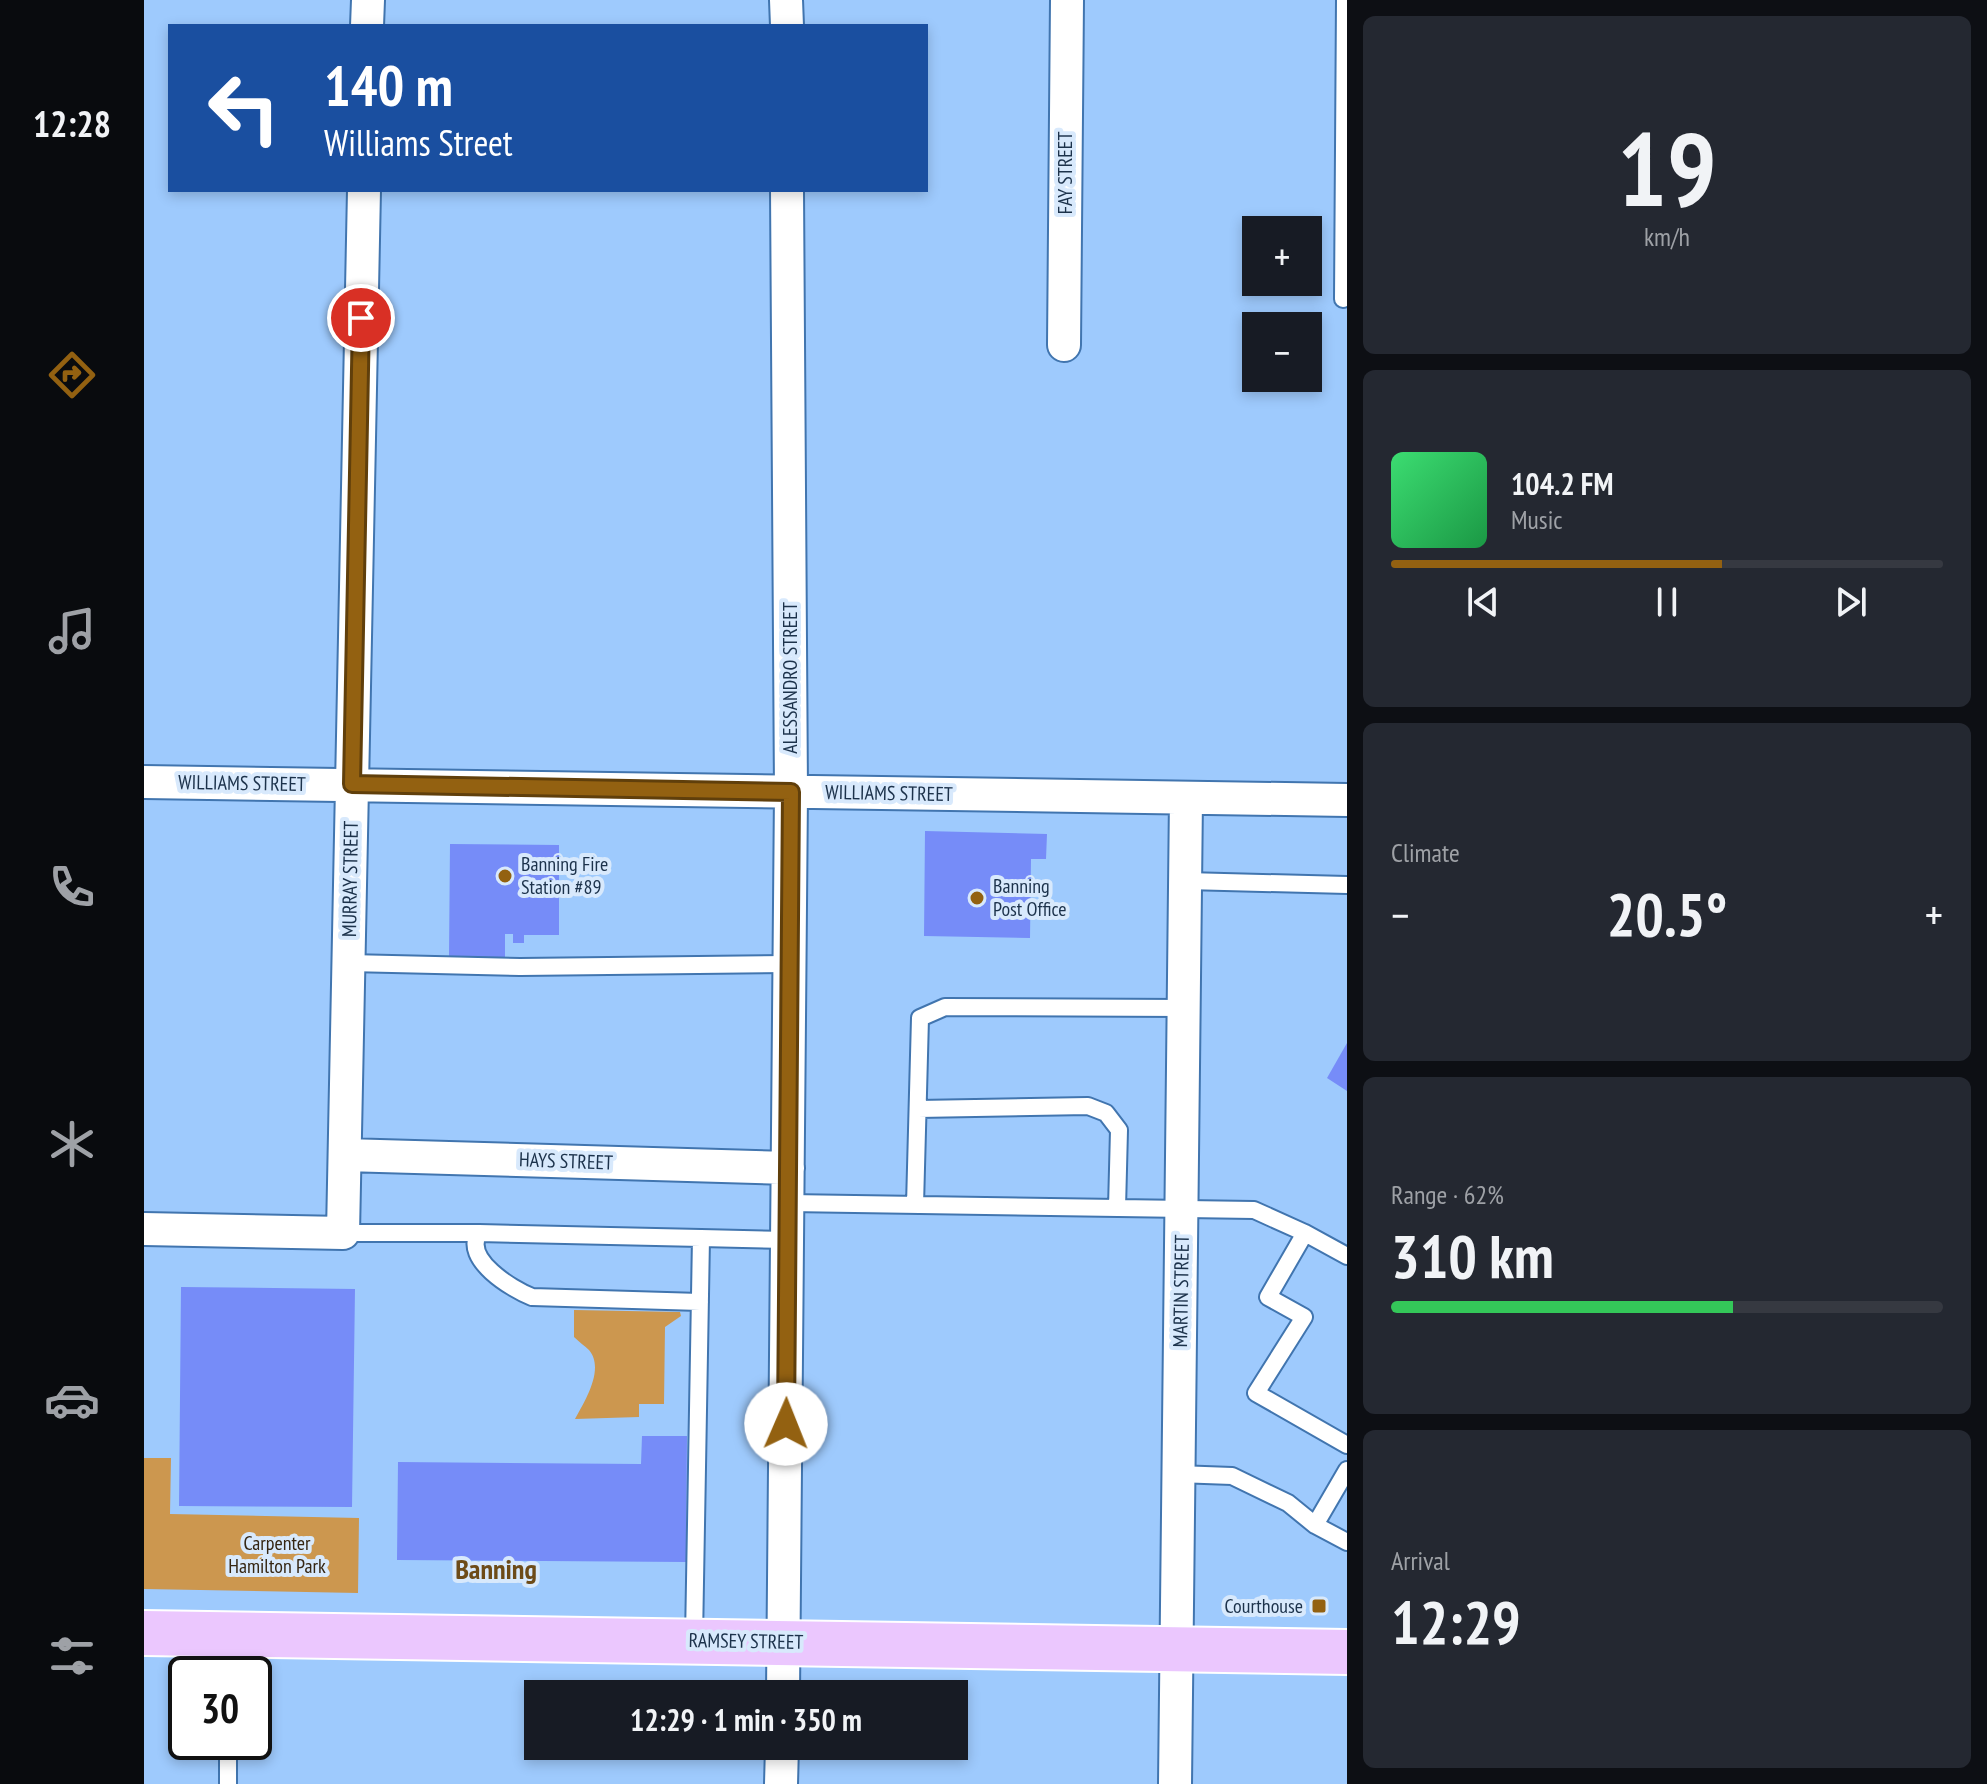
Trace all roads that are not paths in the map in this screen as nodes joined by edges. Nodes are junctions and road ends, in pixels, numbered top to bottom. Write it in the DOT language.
graph roads {
  1 [pos="368,0"];
  2 [pos="786,0"];
  3 [pos="1067,0"];
  4 [pos="1345,0"];
  5 [pos="367,24"];
  6 [pos="787,24"];
  7 [pos="364,192"];
  8 [pos="787,192"];
  9 [pos="1343,299"];
  10 [pos="1064,345"];
  11 [pos="144,782"];
  12 [pos="352,784"];
  13 [pos="791,792"];
  14 [pos="1186,798"];
  15 [pos="1347,800"];
  16 [pos="1186,881"];
  17 [pos="1347,885"];
  18 [pos="349,963"];
  19 [pos="789,964"];
  20 [pos="1185,1008"];
  21 [pos="918,1109"];
  22 [pos="345,1155"];
  23 [pos="788,1168"];
  24 [pos="789,1203"];
  25 [pos="915,1205"];
  26 [pos="1117,1208"];
  27 [pos="1182,1208"];
  28 [pos="144,1229"];
  29 [pos="343,1233"];
  30 [pos="479,1233"];
  31 [pos="1305,1233"];
  32 [pos="701,1238"];
  33 [pos="788,1240"];
  34 [pos="1347,1256"];
  35 [pos="700,1302"];
  36 [pos="1347,1445"];
  37 [pos="1347,1470"];
  38 [pos="1177,1474"];
  39 [pos="1315,1525"];
  40 [pos="1347,1542"];
  41 [pos="144,1633"];
  42 [pos="694,1640"];
  43 [pos="784,1642"];
  44 [pos="1176,1648"];
  45 [pos="1347,1652"];
  46 [pos="229,1654"];
  47 [pos="783,1680"];
  48 [pos="228,1760"];
  49 [pos="782,1760"];
  50 [pos="228,1784"];
  51 [pos="781,1784"];
  52 [pos="1175,1784"];
  1 -- 5 [label="street"];
  2 -- 6 [label="street"];
  3 -- 10 [label="street, FAY STREET"];
  4 -- 9 [label="lane"];
  7 -- 12 [label="street, MURRAY STREET"];
  8 -- 13 [label="street, ALESSANDRO STREET"];
  11 -- 12 [label="street, WILLIAMS STREET"];
  12 -- 13 [label="street, WILLIAMS STREET"];
  12 -- 18 [label="street, MURRAY STREET"];
  13 -- 14 [label="street, WILLIAMS STREET"];
  13 -- 19 [label="street, ALESSANDRO STREET"];
  14 -- 15 [label="street, WILLIAMS STREET"];
  14 -- 16 [label="street, MARTIN STREET"];
  16 -- 17 [label="lane"];
  16 -- 20 [label="street, MARTIN STREET"];
  18 -- 19 [label="lane"];
  18 -- 22 [label="street, MURRAY STREET"];
  19 -- 23 [label="street, ALESSANDRO STREET"];
  20 -- 21 [label="lane"];
  20 -- 27 [label="street, MARTIN STREET"];
  21 -- 25 [label="lane"];
  21 -- 26 [label="lane"];
  22 -- 23 [label="street, HAYS STREET"];
  22 -- 29 [label="street, MURRAY STREET"];
  23 -- 24 [label="street, ALESSANDRO STREET"];
  24 -- 25 [label="lane"];
  24 -- 33 [label="street, ALESSANDRO STREET"];
  25 -- 26 [label="lane"];
  26 -- 27 [label="lane"];
  27 -- 31 [label="lane"];
  27 -- 38 [label="street, MARTIN STREET"];
  28 -- 29 [label="street"];
  29 -- 30 [label="lane"];
  30 -- 32 [label="lane"];
  30 -- 35 [label="lane"];
  31 -- 34 [label="lane"];
  31 -- 36 [label="lane"];
  32 -- 33 [label="lane"];
  32 -- 35 [label="lane"];
  33 -- 43 [label="street, ALESSANDRO STREET"];
  35 -- 42 [label="lane"];
  37 -- 39 [label="lane"];
  38 -- 39 [label="lane"];
  38 -- 44 [label="street, MARTIN STREET"];
  39 -- 40 [label="lane"];
  41 -- 46 [label="main road, RAMSEY STREET"];
  42 -- 43 [label="main road, RAMSEY STREET"];
  42 -- 46 [label="main road, RAMSEY STREET"];
  43 -- 44 [label="main road, RAMSEY STREET"];
  43 -- 47 [label="street, ALESSANDRO STREET"];
  44 -- 45 [label="main road, RAMSEY STREET"];
  44 -- 52 [label="street, MARTIN STREET"];
  48 -- 50 [label="lane"];
  49 -- 51 [label="street"];
}
